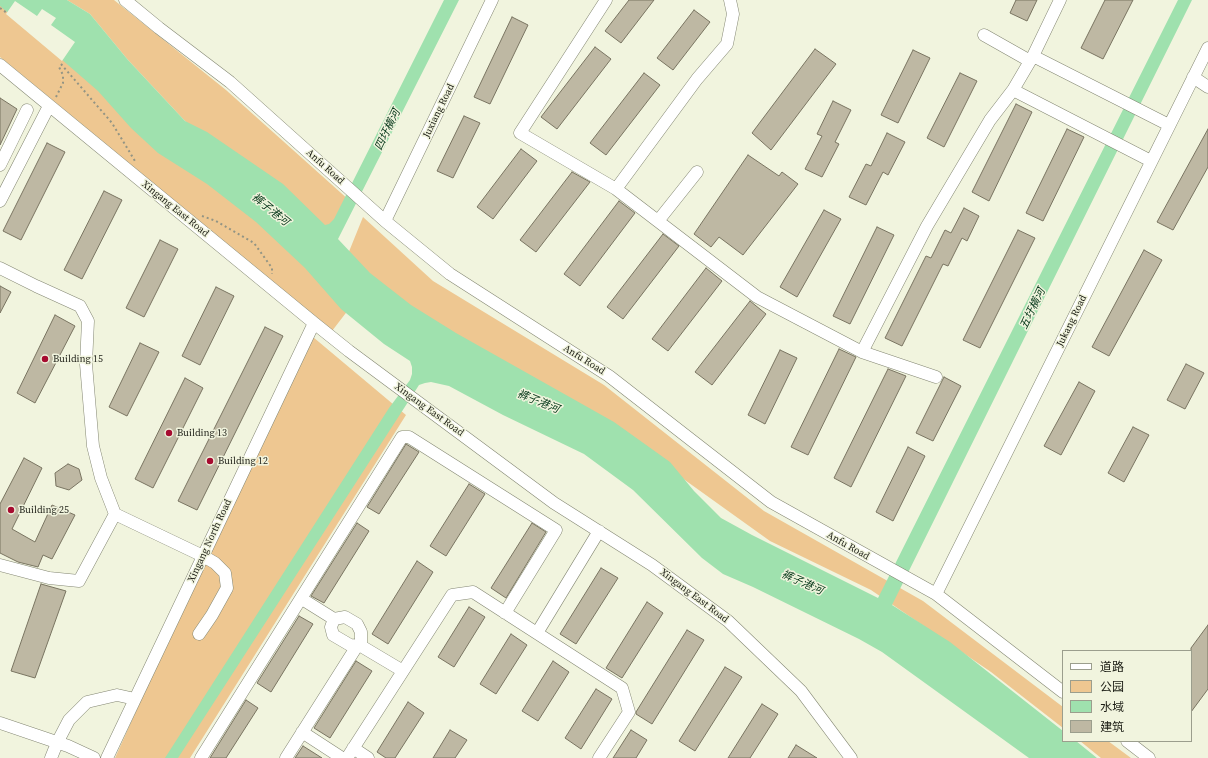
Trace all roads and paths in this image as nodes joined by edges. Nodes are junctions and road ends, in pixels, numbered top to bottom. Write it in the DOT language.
graph roads {
  1 [pos="125,0"];
  2 [pos="492,0"];
  3 [pos="606,0"];
  4 [pos="730,0"];
  5 [pos="1060,0"];
  6 [pos="0,8"];
  7 [pos="7,12"];
  8 [pos="984,34"];
  9 [pos="1208,48"];
  10 [pos="1031,58"];
  11 [pos="0,65"];
  12 [pos="1193,77"];
  13 [pos="1208,87"];
  14 [pos="1013,90"];
  15 [pos="49,106"];
  16 [pos="27,110"];
  17 [pos="1169,125"];
  18 [pos="1151,161"];
  19 [pos="0,165"];
  20 [pos="139,167"];
  21 [pos="697,172"];
  22 [pos="3,186"];
  23 [pos="616,189"];
  24 [pos="0,201"];
  25 [pos="197,214"];
  26 [pos="385,221"];
  27 [pos="658,222"];
  28 [pos="0,268"];
  29 [pos="273,290"];
  30 [pos="314,324"];
  31 [pos="862,352"];
  32 [pos="936,376"];
  33 [pos="114,514"];
  34 [pos="599,531"];
  35 [pos="203,556"];
  36 [pos="0,565"];
  37 [pos="936,594"];
  38 [pos="302,598"];
  39 [pos="505,613"];
  40 [pos="334,619"];
  41 [pos="537,633"];
  42 [pos="199,634"];
  43 [pos="359,646"];
  44 [pos="403,671"];
  45 [pos="1062,691"];
  46 [pos="135,698"];
  47 [pos="0,723"];
  48 [pos="302,732"];
  49 [pos="57,742"];
  50 [pos="1128,742"];
  51 [pos="350,753"];
  52 [pos="51,758"];
  53 [pos="94,758"];
  54 [pos="107,758"];
  55 [pos="201,758"];
  56 [pos="286,758"];
  57 [pos="342,758"];
  58 [pos="368,758"];
  59 [pos="599,758"];
  60 [pos="851,758"];
  61 [pos="1149,758"];
  1 -- 26 [label="street, Anfu Road"];
  2 -- 26 [label="street, Juxiang Road"];
  3 -- 23 [label="street"];
  4 -- 23 [label="street"];
  5 -- 10 [label="street"];
  6 -- 7 [label="path"];
  8 -- 10 [label="street"];
  9 -- 12 [label="street, Jukang Road"];
  10 -- 14 [label="street"];
  10 -- 17 [label="street"];
  11 -- 15 [label="street, Xingang East Road"];
  12 -- 13 [label="street"];
  12 -- 17 [label="street, Jukang Road"];
  14 -- 18 [label="street"];
  14 -- 31 [label="street"];
  15 -- 20 [label="path"];
  15 -- 22 [label="street"];
  15 -- 29 [label="street, Xingang East Road"];
  16 -- 19 [label="street"];
  17 -- 18 [label="street, Jukang Road"];
  18 -- 37 [label="street, Jukang Road"];
  21 -- 27 [label="street"];
  22 -- 24 [label="street"];
  23 -- 27 [label="street"];
  25 -- 29 [label="path"];
  26 -- 37 [label="street, Anfu Road"];
  27 -- 31 [label="street"];
  28 -- 33 [label="street"];
  29 -- 30 [label="street, Xingang East Road"];
  30 -- 34 [label="street, Xingang East Road"];
  30 -- 35 [label="street, Xingang North Road"];
  31 -- 32 [label="street"];
  33 -- 35 [label="street"];
  33 -- 36 [label="street"];
  34 -- 41 [label="street"];
  34 -- 60 [label="street, Xingang East Road"];
  35 -- 42 [label="street"];
  35 -- 46 [label="street, Xingang North Road"];
  37 -- 45 [label="street, Anfu Road"];
  38 -- 39 [label="street"];
  38 -- 40 [label="street"];
  38 -- 55 [label="street"];
  39 -- 41 [label="street"];
  39 -- 44 [label="street"];
  40 -- 43 [label="street"];
  40 -- 43 [label="street"];
  41 -- 59 [label="street"];
  43 -- 44 [label="street"];
  43 -- 48 [label="street"];
  44 -- 51 [label="street"];
  46 -- 49 [label="street"];
  46 -- 54 [label="street, Xingang North Road"];
  47 -- 49 [label="street"];
  48 -- 56 [label="street"];
  48 -- 57 [label="street"];
  49 -- 52 [label="street"];
  49 -- 53 [label="street"];
  50 -- 61 [label="street"];
  51 -- 58 [label="street"];
}
